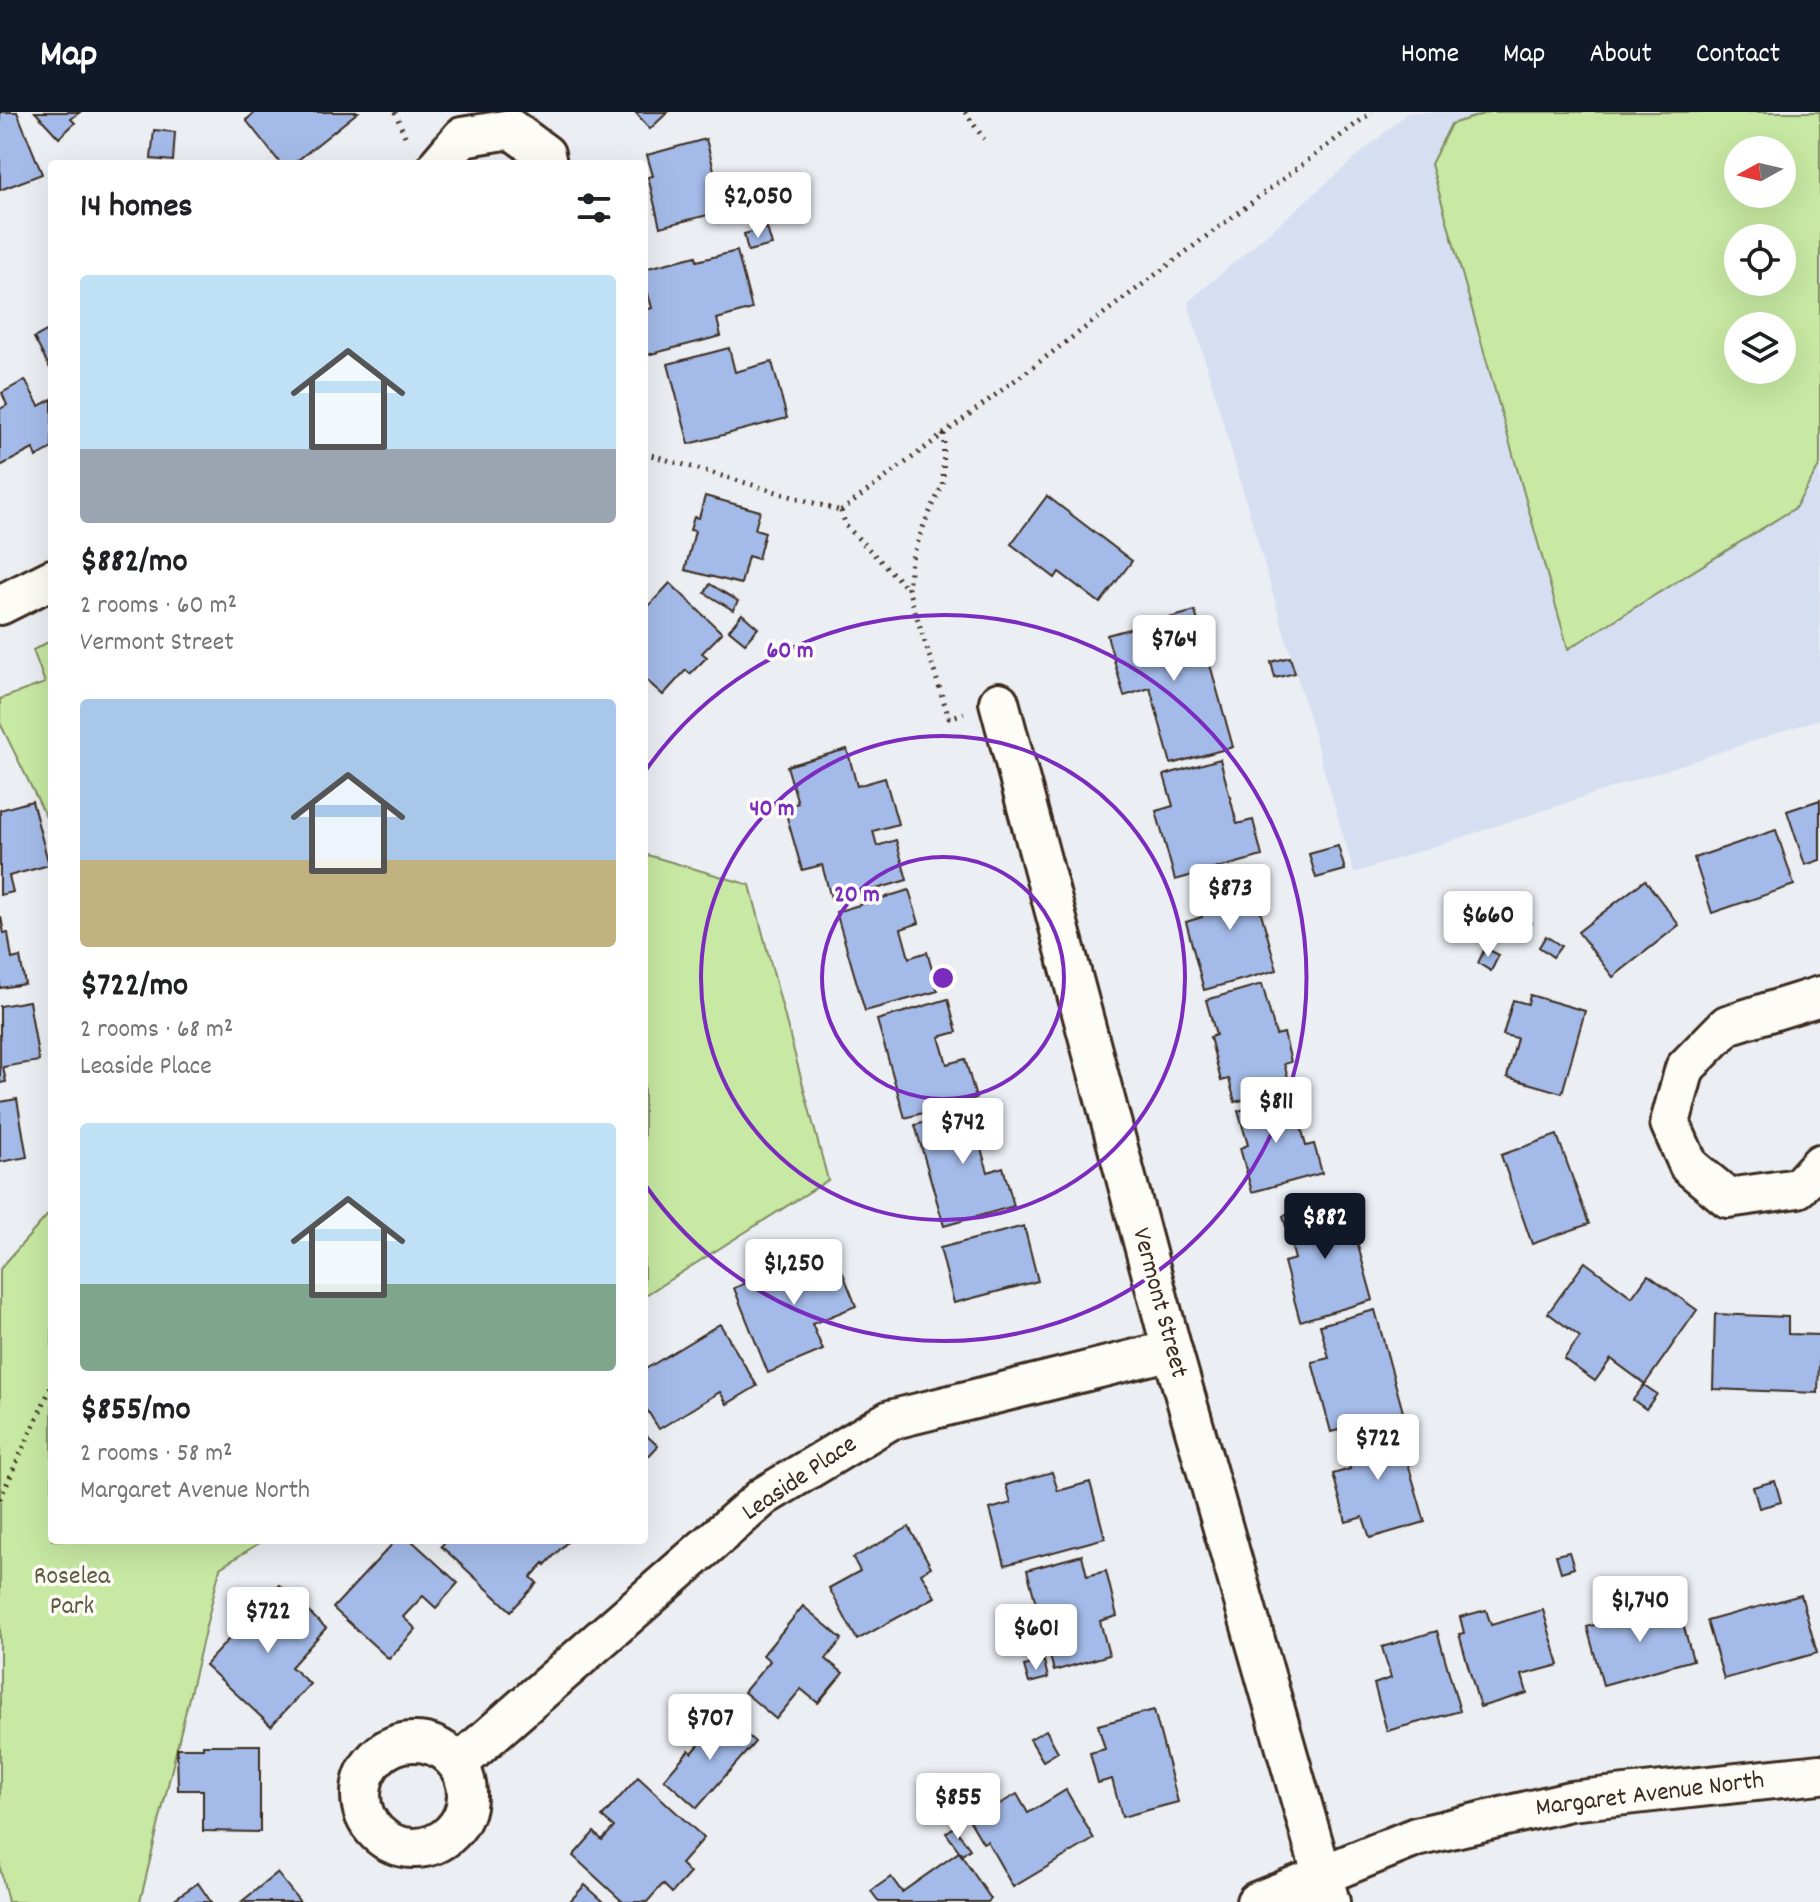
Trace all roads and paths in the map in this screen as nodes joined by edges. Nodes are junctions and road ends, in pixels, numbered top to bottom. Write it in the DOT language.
graph roads {
  1 [pos="965,112"];
  2 [pos="1372,112"];
  3 [pos="984,139"];
  4 [pos="442,160"];
  5 [pos="546,160"];
  6 [pos="944,434"];
  7 [pos="648,454"];
  8 [pos="841,511"];
  9 [pos="48,581"];
  10 [pos="908,589"];
  11 [pos="0,605"];
  12 [pos="999,702"];
  13 [pos="1820,996"];
  14 [pos="1820,1164"];
  15 [pos="1172,1350"];
  16 [pos="48,1394"];
  17 [pos="0,1499"];
  18 [pos="458,1764"];
  19 [pos="1820,1774"];
  20 [pos="1326,1888"];
  21 [pos="1256,1902"];
  1 -- 3 [label="path"];
  2 -- 6 [label="path"];
  4 -- 5 [label="street"];
  6 -- 8 [label="path"];
  6 -- 10 [label="path"];
  7 -- 8 [label="path"];
  8 -- 10 [label="path"];
  9 -- 11 [label="street"];
  10 -- 12 [label="path"];
  12 -- 15 [label="street, Vermont Street"];
  13 -- 14 [label="street"];
  15 -- 18 [label="street, Leaside Place"];
  15 -- 20 [label="street, Vermont Street"];
  16 -- 17 [label="path"];
  19 -- 20 [label="street, Margaret Avenue North"];
  20 -- 21 [label="street, Margaret Avenue North"];
}
